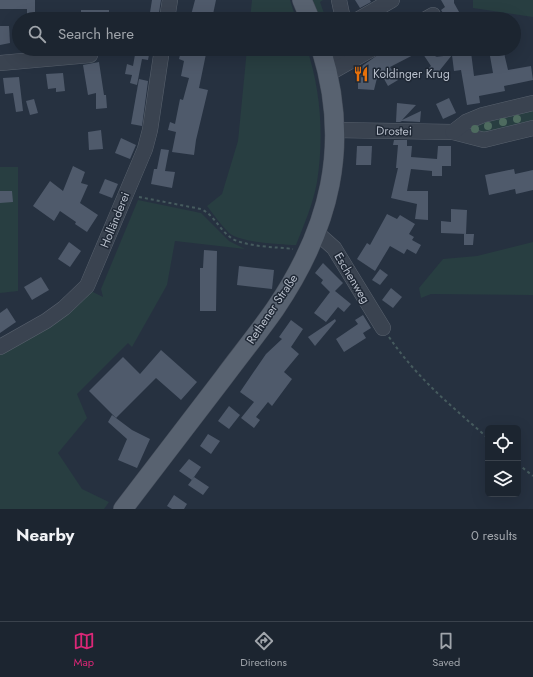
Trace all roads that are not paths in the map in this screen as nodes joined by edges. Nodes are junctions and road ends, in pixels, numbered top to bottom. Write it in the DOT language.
graph roads {
  1 [pos="170,0"];
  2 [pos="302,0"];
  3 [pos="339,0"];
  4 [pos="392,0"];
  5 [pos="168,12"];
  6 [pos="307,12"];
  7 [pos="342,12"];
  8 [pos="371,12"];
  9 [pos="79,56"];
  10 [pos="161,56"];
  11 [pos="325,56"];
  12 [pos="339,56"];
  13 [pos="360,56"];
  14 [pos="0,63"];
  15 [pos="333,71"];
  16 [pos="533,103"];
  17 [pos="533,128"];
  18 [pos="335,130"];
  19 [pos="453,132"];
  20 [pos="316,232"];
  21 [pos="383,328"];
  22 [pos="0,348"];
  23 [pos="123,509"];
  1 -- 5 [label="street"];
  2 -- 6 [label="main road"];
  3 -- 7 [label="street"];
  4 -- 8 [label="street"];
  9 -- 14 [label="street"];
  10 -- 22 [label="street, Holländerei"];
  11 -- 15 [label="main road, Rethener Straße"];
  12 -- 15 [label="street"];
  13 -- 15 [label="street"];
  15 -- 18 [label="main road, Rethener Straße"];
  16 -- 19 [label="street"];
  17 -- 19 [label="street, Drostei"];
  18 -- 19 [label="street, Drostei"];
  18 -- 20 [label="main road, Rethener Straße"];
  20 -- 21 [label="street, Eschenweg"];
  20 -- 23 [label="main road, Rethener Straße"];
}
